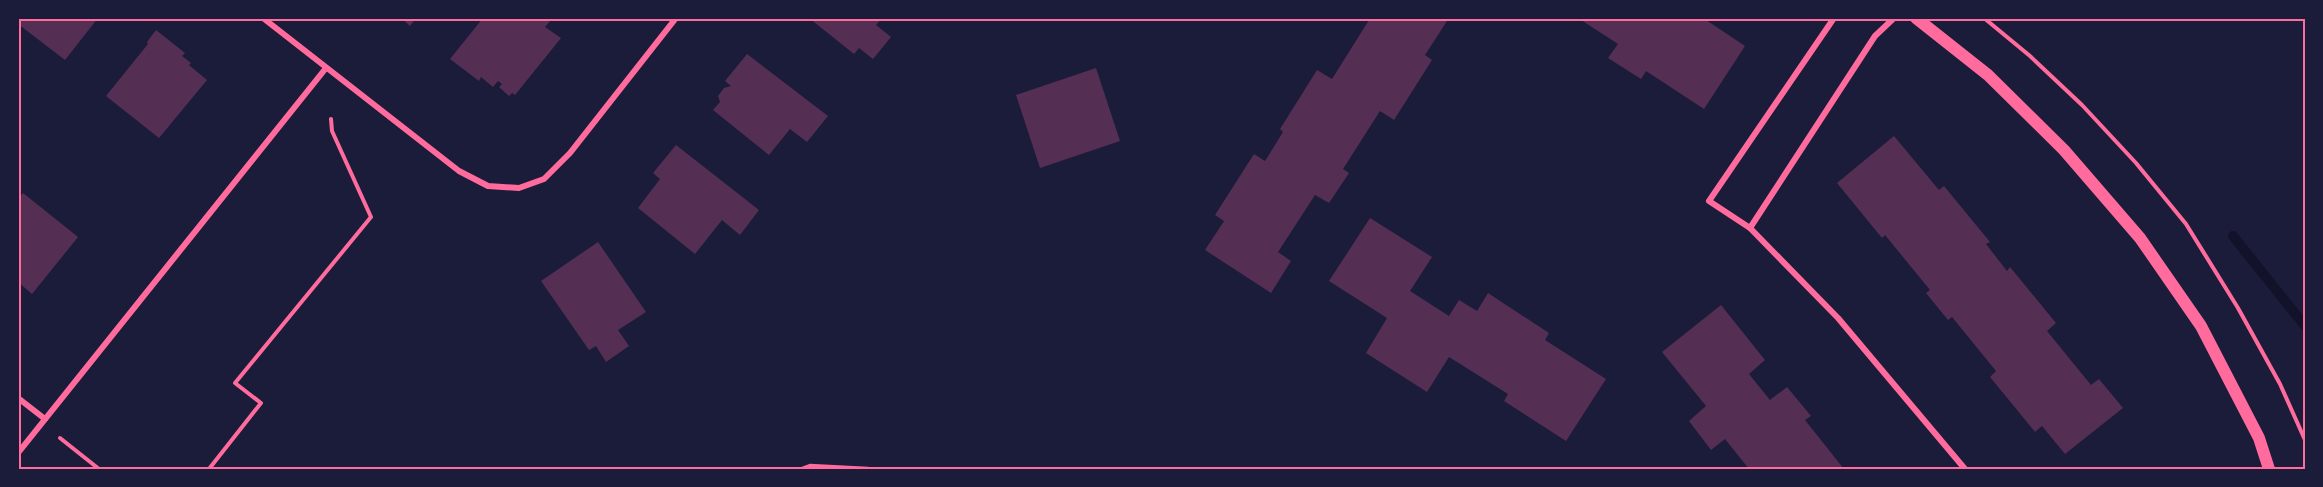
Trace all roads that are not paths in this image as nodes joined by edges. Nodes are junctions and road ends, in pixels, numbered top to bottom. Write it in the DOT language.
graph roads {
  1 [pos="263,18"];
  2 [pos="676,18"];
  3 [pos="1834,18"];
  4 [pos="1894,18"];
  5 [pos="1917,18"];
  6 [pos="326,68"];
  7 [pos="1750,228"];
  8 [pos="18,398"];
  9 [pos="45,419"];
  10 [pos="18,453"];
  11 [pos="802,469"];
  12 [pos="868,469"];
  13 [pos="1965,469"];
  14 [pos="2269,469"];
  1 -- 6 [label="street"];
  2 -- 6 [label="street"];
  3 -- 7 [label="street"];
  4 -- 7 [label="street"];
  5 -- 14 [label="main road"];
  6 -- 9 [label="street"];
  7 -- 13 [label="street"];
  8 -- 9 [label="street"];
  9 -- 10 [label="street"];
  11 -- 12 [label="lane"];
}
